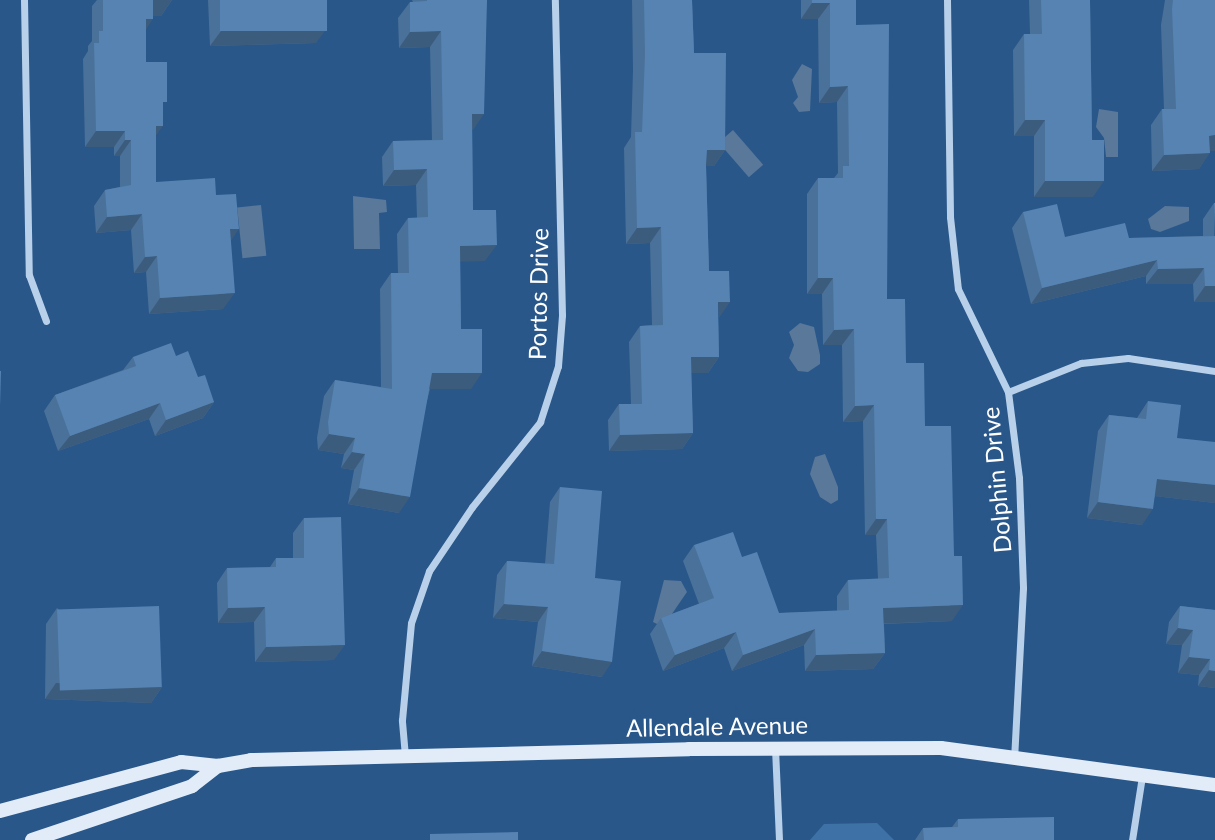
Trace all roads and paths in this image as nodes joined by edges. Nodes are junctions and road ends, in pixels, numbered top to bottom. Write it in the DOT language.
graph roads {
  1 [pos="24,0"];
  2 [pos="555,0"];
  3 [pos="947,0"];
  4 [pos="46,321"];
  5 [pos="1215,371"];
  6 [pos="1008,392"];
  7 [pos="775,748"];
  8 [pos="405,757"];
  9 [pos="1014,758"];
  10 [pos="218,766"];
  11 [pos="1142,775"];
  12 [pos="1215,785"];
  13 [pos="0,811"];
  14 [pos="32,840"];
  15 [pos="779,840"];
  16 [pos="1132,840"];
  1 -- 4 [label="street"];
  2 -- 8 [label="street, Portos Drive"];
  3 -- 6 [label="street, Dolphin Drive"];
  5 -- 6 [label="street"];
  6 -- 9 [label="street, Dolphin Drive"];
  7 -- 8 [label="street, Allendale Avenue"];
  7 -- 9 [label="street, Allendale Avenue"];
  7 -- 15 [label="street"];
  8 -- 10 [label="street, Allendale Avenue"];
  9 -- 11 [label="street, Allendale Avenue"];
  10 -- 13 [label="street, Allendale Avenue"];
  10 -- 14 [label="street, Allendale Avenue"];
  11 -- 12 [label="street, Allendale Avenue"];
  11 -- 16 [label="street"];
}
